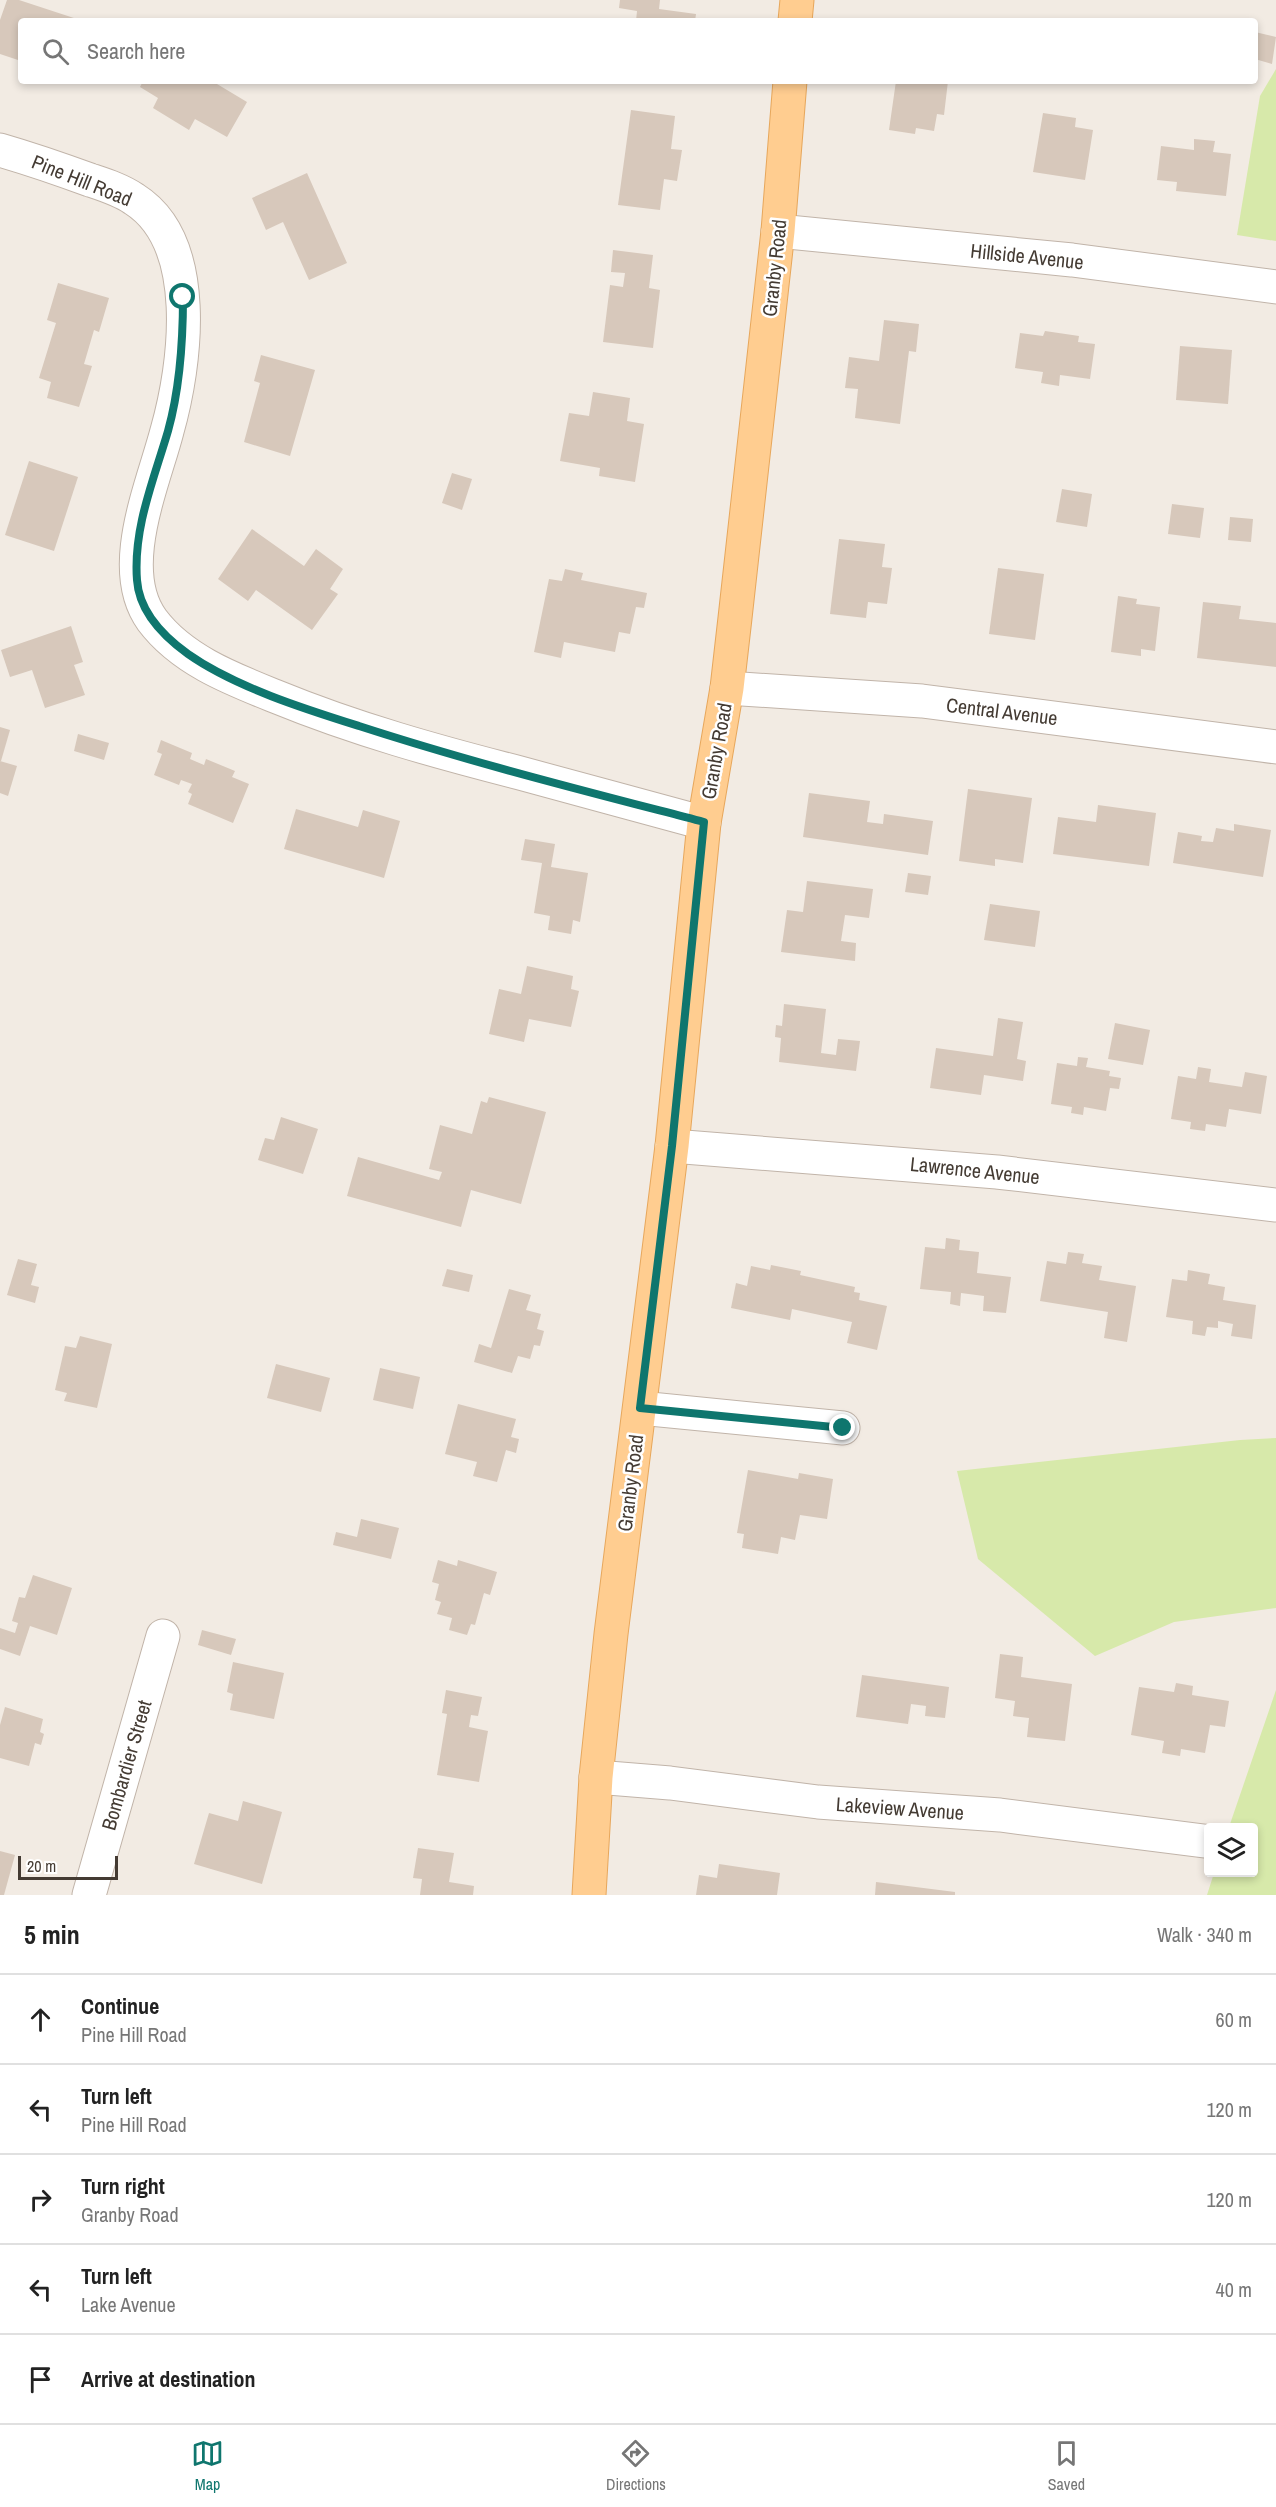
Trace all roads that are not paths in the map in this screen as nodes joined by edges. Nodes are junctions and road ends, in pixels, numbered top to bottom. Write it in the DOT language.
graph roads {
  1 [pos="797,0"];
  2 [pos="795,18"];
  3 [pos="790,84"];
  4 [pos="0,150"];
  5 [pos="778,231"];
  6 [pos="1276,287"];
  7 [pos="727,688"];
  8 [pos="1276,747"];
  9 [pos="704,822"];
  10 [pos="672,1146"];
  11 [pos="1276,1205"];
  12 [pos="640,1408"];
  13 [pos="843,1428"];
  14 [pos="163,1636"];
  15 [pos="596,1777"];
  16 [pos="1204,1841"];
  17 [pos="89,1895"];
  18 [pos="570,1895"];
  19 [pos="589,1895"];
  20 [pos="605,1895"];
  1 -- 2 [label="main road"];
  3 -- 5 [label="main road, Granby Road"];
  4 -- 9 [label="street, Pine Hill Road"];
  5 -- 6 [label="street, Hillside Avenue"];
  5 -- 7 [label="main road, Granby Road"];
  7 -- 8 [label="street, Central Avenue"];
  7 -- 9 [label="main road, Granby Road"];
  9 -- 10 [label="main road, Granby Road"];
  10 -- 11 [label="street, Lawrence Avenue"];
  10 -- 12 [label="main road, Granby Road"];
  12 -- 13 [label="street"];
  12 -- 15 [label="main road, Granby Road"];
  14 -- 17 [label="street, Bombardier Street"];
  15 -- 16 [label="street, Lakeview Avenue"];
  15 -- 18 [label="main road"];
  15 -- 19 [label="main road"];
  15 -- 20 [label="main road"];
}
